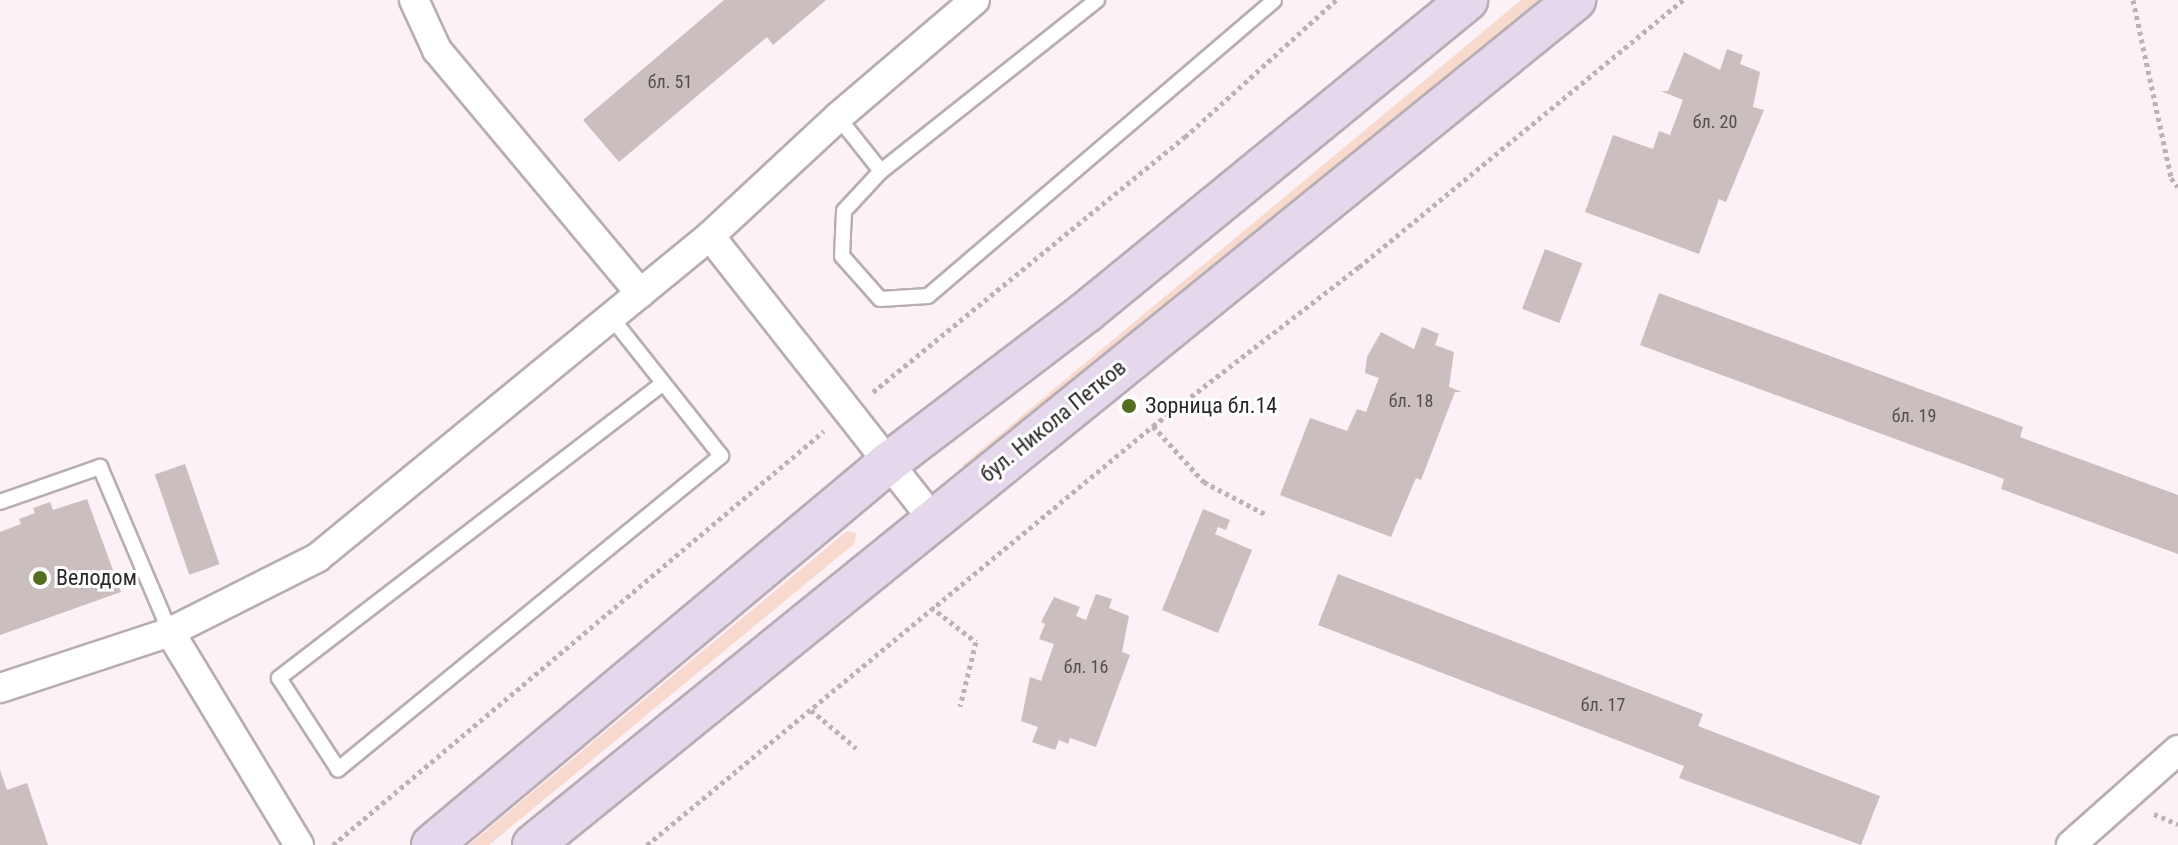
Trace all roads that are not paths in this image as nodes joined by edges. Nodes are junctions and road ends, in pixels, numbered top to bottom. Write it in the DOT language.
graph roads {
  1 [pos="414,0"];
  2 [pos="975,0"];
  3 [pos="1097,0"];
  4 [pos="1274,0"];
  5 [pos="1467,0"];
  6 [pos="1575,0"];
  7 [pos="838,117"];
  8 [pos="881,171"];
  9 [pos="710,236"];
  10 [pos="640,293"];
  11 [pos="611,317"];
  12 [pos="661,385"];
  13 [pos="888,463"];
  14 [pos="0,502"];
  15 [pos="932,518"];
  16 [pos="170,632"];
  17 [pos="0,688"];
  18 [pos="2178,750"];
  19 [pos="299,845"];
  20 [pos="432,845"];
  21 [pos="533,845"];
  22 [pos="2071,845"];
  1 -- 10 [label="street"];
  2 -- 7 [label="street"];
  3 -- 8 [label="lane"];
  4 -- 8 [label="lane"];
  5 -- 13 [label="main road"];
  6 -- 15 [label="main road, бул. Никола Петков"];
  7 -- 8 [label="lane"];
  7 -- 9 [label="street"];
  9 -- 10 [label="street"];
  9 -- 13 [label="street"];
  10 -- 11 [label="street"];
  11 -- 12 [label="lane"];
  11 -- 16 [label="street"];
  12 -- 12 [label="lane"];
  13 -- 15 [label="street"];
  13 -- 20 [label="main road"];
  14 -- 16 [label="lane"];
  15 -- 21 [label="main road, бул. Никола Петков"];
  16 -- 17 [label="street"];
  16 -- 19 [label="street"];
  18 -- 22 [label="street"];
}
